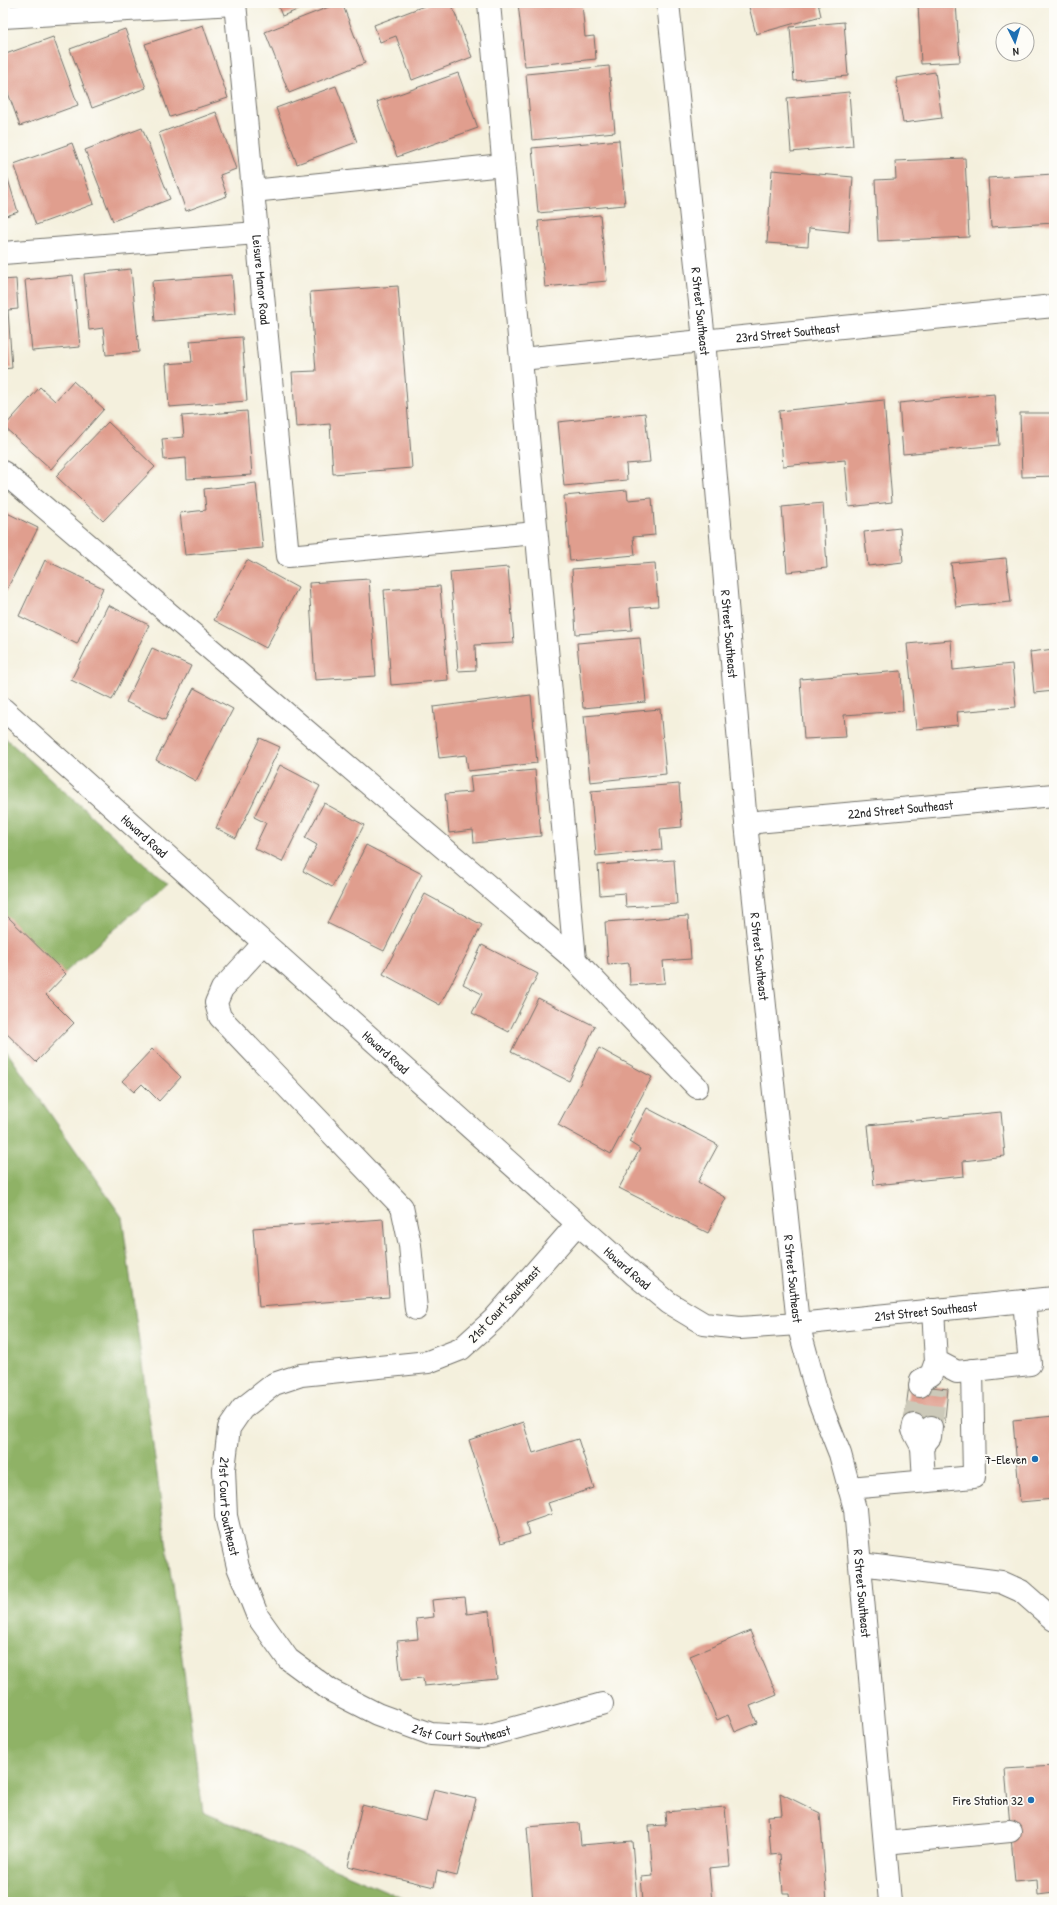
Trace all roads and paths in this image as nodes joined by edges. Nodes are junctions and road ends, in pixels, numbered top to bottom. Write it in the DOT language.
graph roads {
  1 [pos="235,3"];
  2 [pos="489,3"];
  3 [pos="668,3"];
  4 [pos="3,17"];
  5 [pos="503,165"];
  6 [pos="253,190"];
  7 [pos="257,233"];
  8 [pos="3,253"];
  9 [pos="1054,306"];
  10 [pos="704,340"];
  11 [pos="521,359"];
  12 [pos="3,472"];
  13 [pos="536,533"];
  14 [pos="3,709"];
  15 [pos="1054,795"];
  16 [pos="746,823"];
  17 [pos="264,943"];
  18 [pos="575,960"];
  19 [pos="697,1087"];
  20 [pos="577,1224"];
  21 [pos="1054,1298"];
  22 [pos="1024,1301"];
  23 [pos="416,1309"];
  24 [pos="933,1310"];
  25 [pos="798,1324"];
  26 [pos="972,1370"];
  27 [pos="923,1426"];
  28 [pos="924,1481"];
  29 [pos="849,1488"];
  30 [pos="861,1564"];
  31 [pos="1054,1620"];
  32 [pos="602,1704"];
  33 [pos="1010,1832"];
  34 [pos="885,1843"];
  35 [pos="890,1902"];
  1 -- 4 [label="street"];
  1 -- 6 [label="street, Leisure Manor Road"];
  2 -- 5 [label="street"];
  3 -- 10 [label="street, R Street Southeast"];
  5 -- 6 [label="street"];
  5 -- 11 [label="street"];
  6 -- 7 [label="street, Leisure Manor Road"];
  7 -- 8 [label="street"];
  7 -- 13 [label="street, Leisure Manor Road"];
  9 -- 10 [label="street, 23rd Street Southeast"];
  10 -- 11 [label="street, 23rd Street Southeast"];
  10 -- 16 [label="street, R Street Southeast"];
  11 -- 13 [label="street"];
  12 -- 18 [label="street"];
  13 -- 18 [label="street"];
  14 -- 17 [label="street, Howard Road"];
  15 -- 16 [label="street, 22nd Street Southeast"];
  16 -- 25 [label="street, R Street Southeast"];
  17 -- 20 [label="street, Howard Road"];
  17 -- 23 [label="street"];
  18 -- 19 [label="street"];
  20 -- 25 [label="street, Howard Road"];
  20 -- 32 [label="street, 21st Court Southeast"];
  21 -- 22 [label="street, 21st Street Southeast"];
  22 -- 24 [label="street, 21st Street Southeast"];
  22 -- 26 [label="street"];
  24 -- 25 [label="street, 21st Street Southeast"];
  24 -- 26 [label="street"];
  25 -- 29 [label="street, R Street Southeast"];
  26 -- 28 [label="street"];
  27 -- 28 [label="street"];
  28 -- 29 [label="street"];
  29 -- 30 [label="street, R Street Southeast"];
  30 -- 31 [label="street"];
  30 -- 34 [label="street, R Street Southeast"];
  33 -- 34 [label="street"];
  34 -- 35 [label="street, R Street Southeast"];
}
